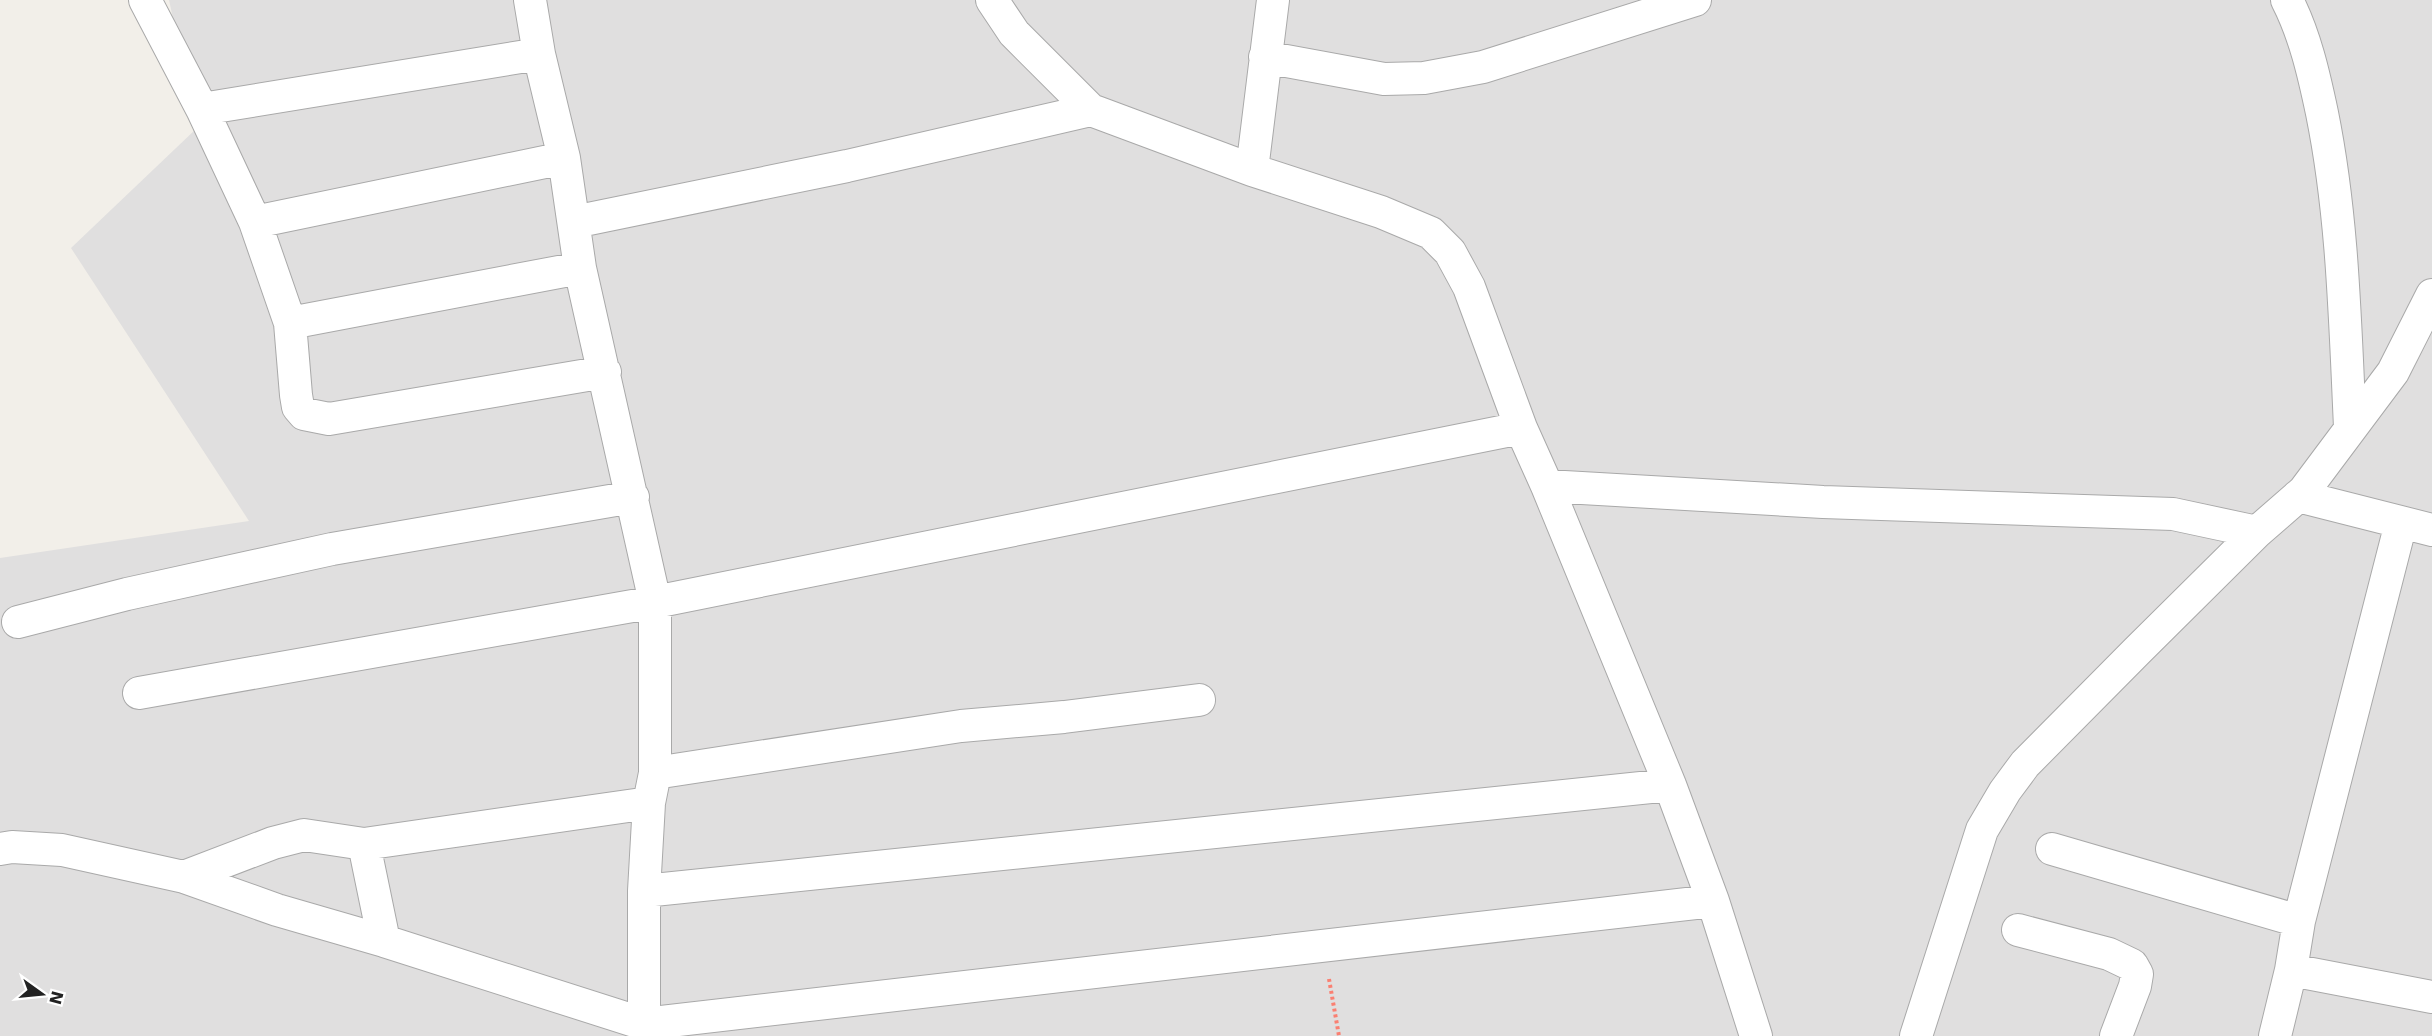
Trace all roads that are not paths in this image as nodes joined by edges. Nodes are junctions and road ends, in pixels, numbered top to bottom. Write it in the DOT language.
graph roads {
  1 [pos="145,0"];
  2 [pos="530,0"];
  3 [pos="992,0"];
  4 [pos="1273,0"];
  5 [pos="1695,0"];
  6 [pos="2287,0"];
  7 [pos="539,54"];
  8 [pos="1265,57"];
  9 [pos="202,109"];
  10 [pos="1091,110"];
  11 [pos="564,158"];
  12 [pos="1252,170"];
  13 [pos="255,222"];
  14 [pos="574,222"];
  15 [pos="580,268"];
  16 [pos="2432,295"];
  17 [pos="290,323"];
  18 [pos="605,372"];
  19 [pos="2350,427"];
  20 [pos="1521,428"];
  21 [pos="1547,486"];
  22 [pos="2298,496"];
  23 [pos="633,497"];
  24 [pos="2401,522"];
  25 [pos="2432,531"];
  26 [pos="2257,532"];
  27 [pos="655,602"];
  28 [pos="18,622"];
  29 [pos="139,693"];
  30 [pos="1199,700"];
  31 [pos="1671,785"];
  32 [pos="652,788"];
  33 [pos="364,844"];
  34 [pos="0,849"];
  35 [pos="2052,849"];
  36 [pos="184,877"];
  37 [pos="644,891"];
  38 [pos="1713,901"];
  39 [pos="2299,921"];
  40 [pos="2018,930"];
  41 [pos="384,941"];
  42 [pos="2291,970"];
  43 [pos="2432,997"];
  44 [pos="644,1030"];
  45 [pos="1756,1036"];
  46 [pos="1916,1036"];
  47 [pos="2116,1036"];
  48 [pos="2275,1036"];
  1 -- 9 [label="street"];
  2 -- 7 [label="street"];
  3 -- 10 [label="street"];
  4 -- 8 [label="street"];
  5 -- 8 [label="street"];
  6 -- 19 [label="street"];
  7 -- 9 [label="street"];
  7 -- 11 [label="street"];
  8 -- 12 [label="street"];
  9 -- 13 [label="street"];
  10 -- 12 [label="street"];
  10 -- 14 [label="street"];
  11 -- 13 [label="street"];
  11 -- 14 [label="street"];
  12 -- 20 [label="street"];
  13 -- 17 [label="street"];
  14 -- 15 [label="street"];
  15 -- 17 [label="street"];
  15 -- 18 [label="street"];
  16 -- 19 [label="street"];
  17 -- 18 [label="street"];
  18 -- 23 [label="street"];
  19 -- 22 [label="street"];
  20 -- 21 [label="street"];
  20 -- 27 [label="street"];
  21 -- 26 [label="street"];
  21 -- 31 [label="street"];
  22 -- 24 [label="street"];
  22 -- 26 [label="street"];
  23 -- 27 [label="street"];
  23 -- 28 [label="street"];
  24 -- 25 [label="street"];
  24 -- 39 [label="street"];
  26 -- 46 [label="street"];
  27 -- 29 [label="street"];
  27 -- 32 [label="street"];
  30 -- 32 [label="street"];
  31 -- 37 [label="street"];
  31 -- 38 [label="street"];
  32 -- 33 [label="street"];
  32 -- 37 [label="street"];
  33 -- 36 [label="street"];
  33 -- 41 [label="street"];
  34 -- 36 [label="street"];
  35 -- 39 [label="street"];
  36 -- 41 [label="street"];
  37 -- 44 [label="street"];
  38 -- 44 [label="street"];
  38 -- 45 [label="street"];
  39 -- 42 [label="street"];
  40 -- 47 [label="street"];
  41 -- 44 [label="street"];
  42 -- 43 [label="street"];
  42 -- 48 [label="street"];
}
